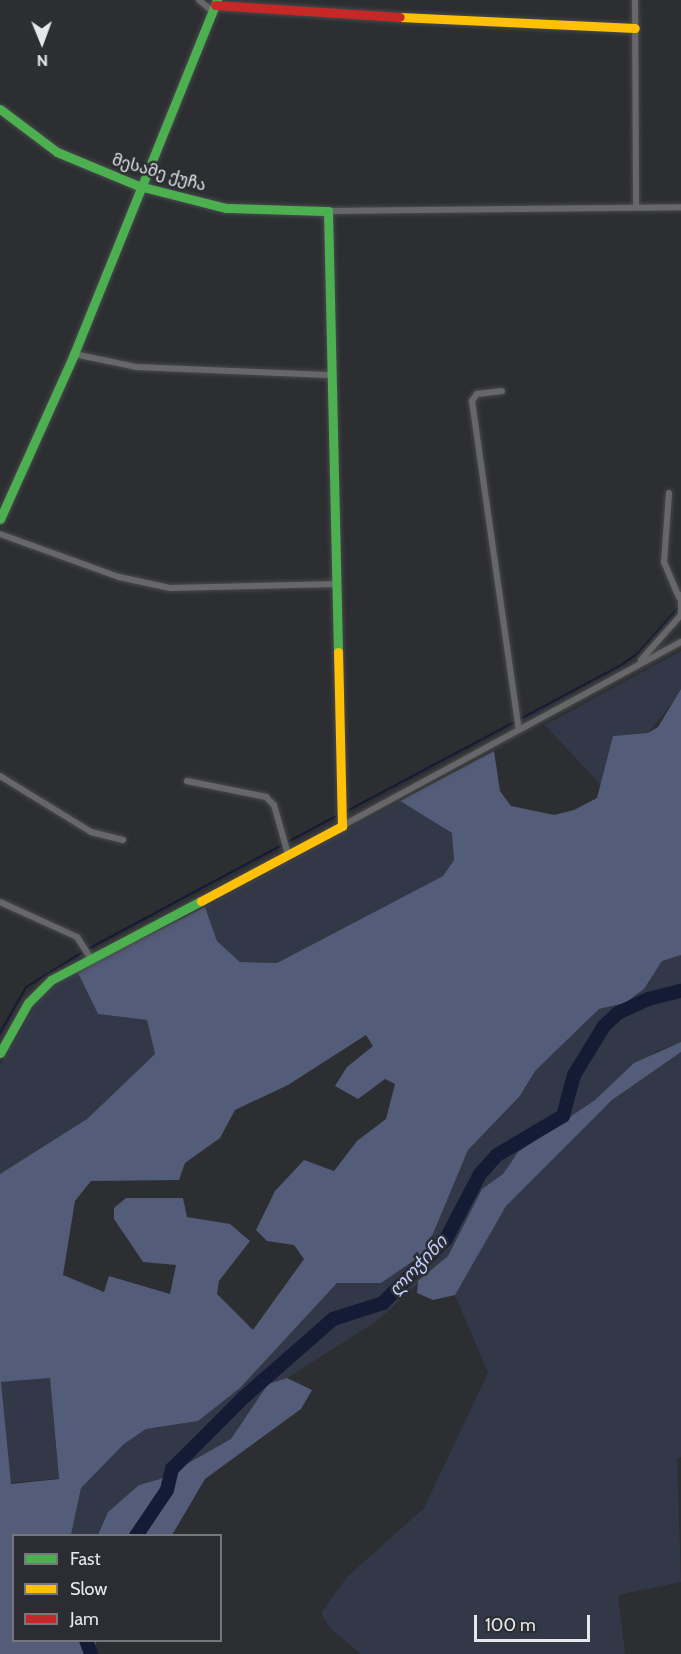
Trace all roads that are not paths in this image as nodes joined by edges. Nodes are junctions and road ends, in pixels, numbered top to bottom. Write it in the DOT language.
graph roads {
  1 [pos="199,0"];
  2 [pos="635,0"];
  3 [pos="214,5"];
  4 [pos="635,28"];
  5 [pos="0,109"];
  6 [pos="139,186"];
  7 [pos="636,207"];
  8 [pos="681,207"];
  9 [pos="328,211"];
  10 [pos="74,354"];
  11 [pos="328,375"];
  12 [pos="502,391"];
  13 [pos="669,493"];
  14 [pos="0,519"];
  15 [pos="0,534"];
  16 [pos="337,584"];
  17 [pos="680,596"];
  18 [pos="681,617"];
  19 [pos="681,642"];
  20 [pos="636,665"];
  21 [pos="519,730"];
  22 [pos="0,776"];
  23 [pos="188,781"];
  24 [pos="342,826"];
  25 [pos="123,840"];
  26 [pos="288,854"];
  27 [pos="0,902"];
  28 [pos="90,957"];
  29 [pos="0,1053"];
  1 -- 3 [label="street"];
  2 -- 4 [label="street"];
  3 -- 4 [label="street"];
  3 -- 6 [label="street"];
  4 -- 7 [label="street"];
  5 -- 6 [label="street, მესამე ქუჩა"];
  6 -- 9 [label="street, მესამე ქუჩა"];
  6 -- 10 [label="street"];
  7 -- 8 [label="street"];
  7 -- 9 [label="street"];
  9 -- 11 [label="street"];
  10 -- 11 [label="street"];
  10 -- 14 [label="street"];
  11 -- 16 [label="street"];
  12 -- 21 [label="street"];
  13 -- 17 [label="street"];
  15 -- 16 [label="street"];
  16 -- 24 [label="street"];
  17 -- 18 [label="street"];
  18 -- 20 [label="street"];
  19 -- 20 [label="street"];
  20 -- 21 [label="street"];
  21 -- 24 [label="street"];
  22 -- 25 [label="street"];
  23 -- 26 [label="street"];
  24 -- 26 [label="street"];
  26 -- 28 [label="street"];
  27 -- 28 [label="street"];
  28 -- 29 [label="street"];
}
